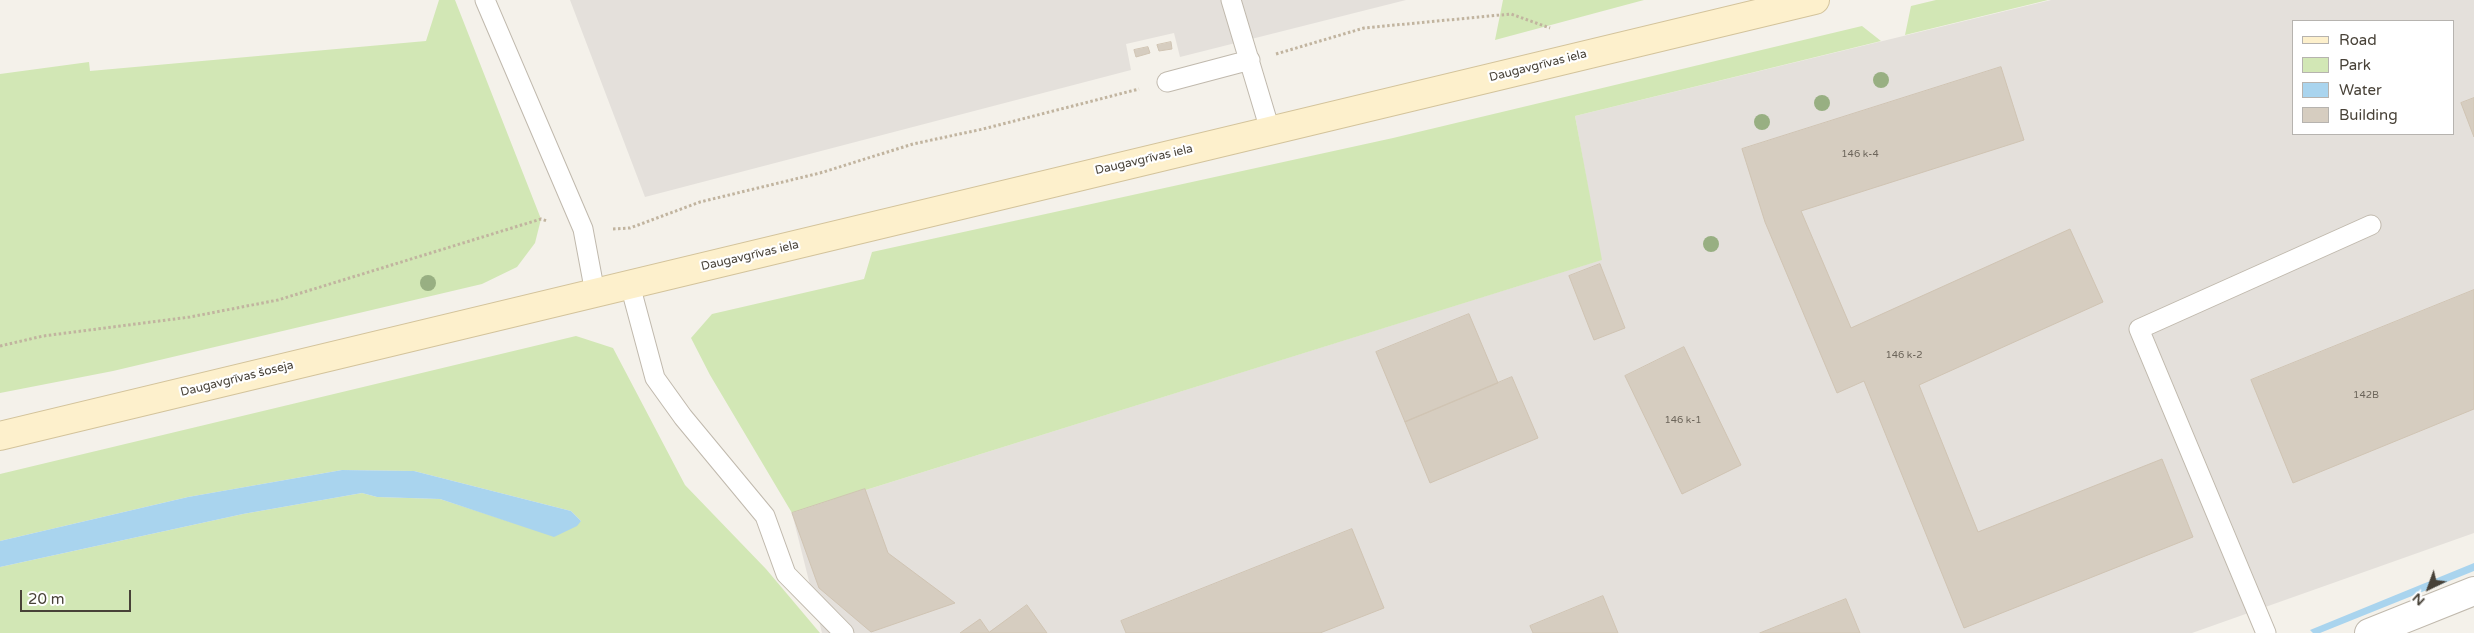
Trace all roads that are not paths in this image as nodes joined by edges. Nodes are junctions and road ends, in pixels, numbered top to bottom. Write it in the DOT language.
graph roads {
  1 [pos="485,0"];
  2 [pos="1231,0"];
  3 [pos="1815,0"];
  4 [pos="1250,60"];
  5 [pos="1167,82"];
  6 [pos="1270,130"];
  7 [pos="2371,225"];
  8 [pos="630,285"];
  9 [pos="595,293"];
  10 [pos="473,322"];
  11 [pos="0,436"];
  12 [pos="2474,591"];
  13 [pos="844,633"];
  14 [pos="2266,633"];
  15 [pos="2369,633"];
  1 -- 9 [label="lane"];
  2 -- 4 [label="lane"];
  3 -- 6 [label="main road, Daugavgrīvas iela"];
  4 -- 5 [label="lane"];
  4 -- 6 [label="lane"];
  6 -- 8 [label="main road, Daugavgrīvas iela"];
  7 -- 14 [label="lane"];
  8 -- 9 [label="main road, Daugavgrīvas iela"];
  8 -- 13 [label="lane"];
  9 -- 10 [label="main road, Daugavgrīvas iela"];
  10 -- 11 [label="main road, Daugavgrīvas šoseja"];
  12 -- 15 [label="street"];
}
